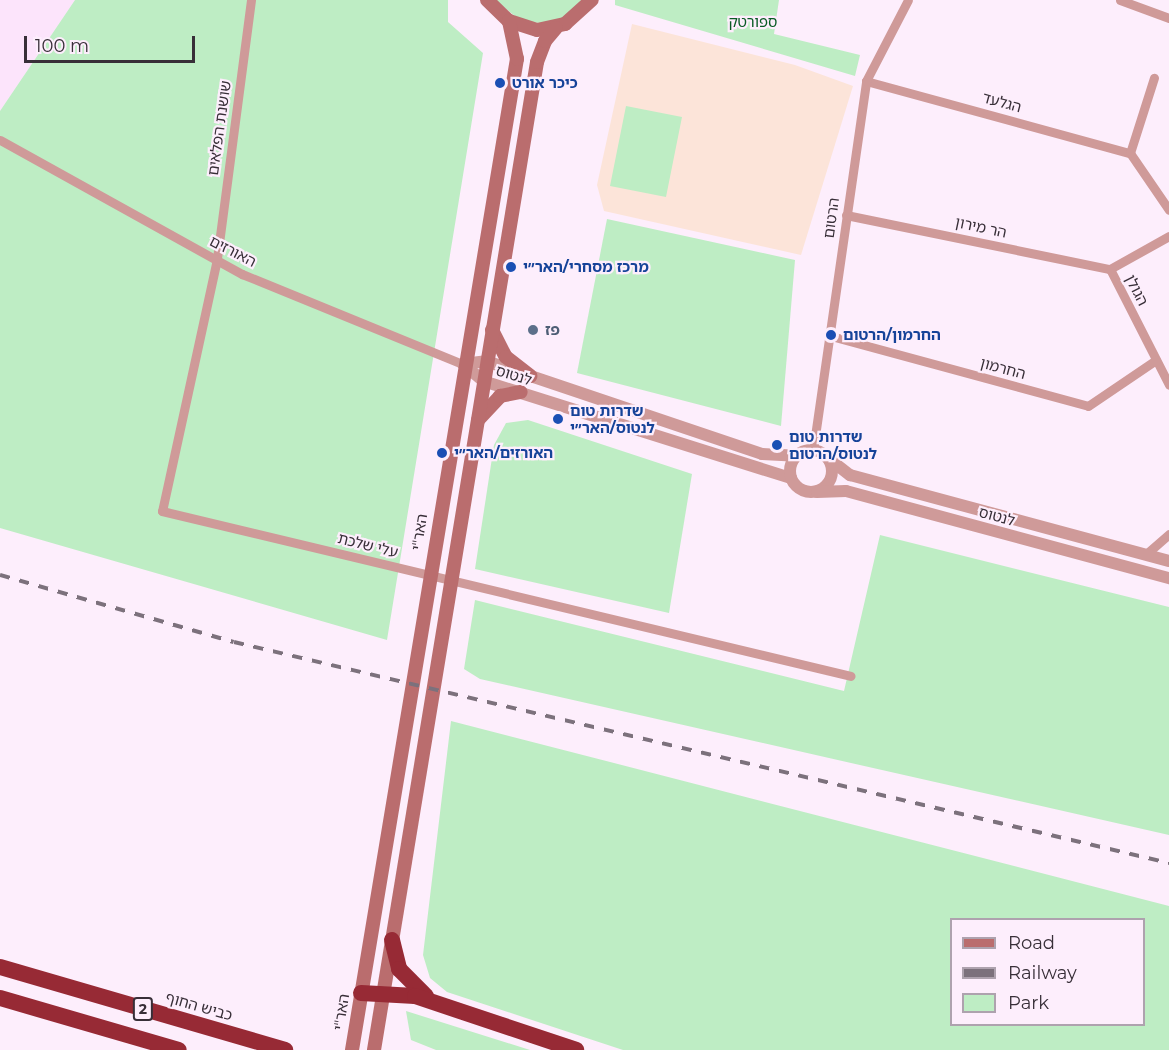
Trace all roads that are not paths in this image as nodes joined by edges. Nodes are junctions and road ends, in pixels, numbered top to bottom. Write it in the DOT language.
graph roads {
  1 [pos="251,0"];
  2 [pos="487,0"];
  3 [pos="592,0"];
  4 [pos="908,0"];
  5 [pos="1120,0"];
  6 [pos="1169,18"];
  7 [pos="508,21"];
  8 [pos="556,28"];
  9 [pos="1154,78"];
  10 [pos="866,81"];
  11 [pos="0,140"];
  12 [pos="1130,153"];
  13 [pos="1169,210"];
  14 [pos="846,215"];
  15 [pos="1169,236"];
  16 [pos="217,260"];
  17 [pos="1110,269"];
  18 [pos="492,328"];
  19 [pos="831,336"];
  20 [pos="1156,360"];
  21 [pos="486,361"];
  22 [pos="463,364"];
  23 [pos="530,376"];
  24 [pos="483,381"];
  25 [pos="1169,385"];
  26 [pos="521,392"];
  27 [pos="476,424"];
  28 [pos="813,450"];
  29 [pos="796,456"];
  30 [pos="828,458"];
  31 [pos="791,478"];
  32 [pos="817,492"];
  33 [pos="1169,534"];
  34 [pos="1144,555"];
  35 [pos="1169,561"];
  36 [pos="1169,578"];
  37 [pos="851,676"];
  38 [pos="392,940"];
  39 [pos="0,967"];
  40 [pos="383,991"];
  41 [pos="361,993"];
  42 [pos="0,998"];
  43 [pos="443,1005"];
  44 [pos="179,1050"];
  45 [pos="285,1050"];
  46 [pos="352,1050"];
  47 [pos="374,1050"];
  48 [pos="576,1050"];
  1 -- 16 [label="street, שושנת הפלאים"];
  2 -- 7 [label="main road"];
  3 -- 8 [label="main road"];
  4 -- 10 [label="street, הרטום"];
  5 -- 6 [label="street"];
  7 -- 8 [label="main road"];
  7 -- 22 [label="main road, האר\"י"];
  8 -- 18 [label="main road"];
  9 -- 12 [label="street"];
  10 -- 12 [label="street, הגלעד"];
  10 -- 14 [label="street, הרטום"];
  11 -- 16 [label="street, האורזים"];
  12 -- 13 [label="street"];
  14 -- 17 [label="street, הר מירון"];
  14 -- 19 [label="street, הרטום"];
  15 -- 17 [label="street, הגולן"];
  16 -- 22 [label="street, האורזים"];
  16 -- 37 [label="street, עלי שלכת"];
  17 -- 20 [label="street, הגולן"];
  18 -- 21 [label="main road"];
  18 -- 23 [label="main road"];
  19 -- 20 [label="street, החרמון"];
  19 -- 28 [label="street, הרטום"];
  20 -- 25 [label="street, הגולן"];
  21 -- 22 [label="street, לנטוס"];
  21 -- 23 [label="street, לנטוס"];
  21 -- 24 [label="main road"];
  22 -- 24 [label="street, לנטוס"];
  22 -- 41 [label="main road, האר\"י"];
  23 -- 29 [label="street, לנטוס"];
  24 -- 26 [label="street, לנטוס"];
  24 -- 27 [label="main road"];
  26 -- 27 [label="main road"];
  26 -- 31 [label="street, לנטוס"];
  27 -- 38 [label="main road"];
  28 -- 29 [label="street"];
  28 -- 30 [label="street"];
  29 -- 31 [label="street"];
  30 -- 32 [label="street"];
  30 -- 34 [label="street, לנטוס"];
  31 -- 32 [label="street"];
  32 -- 36 [label="street, לנטוס"];
  33 -- 34 [label="street"];
  34 -- 35 [label="street, לנטוס"];
  38 -- 40 [label="main road"];
  38 -- 43 [label="highway"];
  39 -- 45 [label="highway, כביש החוף / 2"];
  40 -- 41 [label="highway"];
  40 -- 43 [label="highway"];
  40 -- 47 [label="main road"];
  41 -- 46 [label="main road, האר\"י"];
  42 -- 44 [label="highway, 2"];
  43 -- 48 [label="highway"];
}
